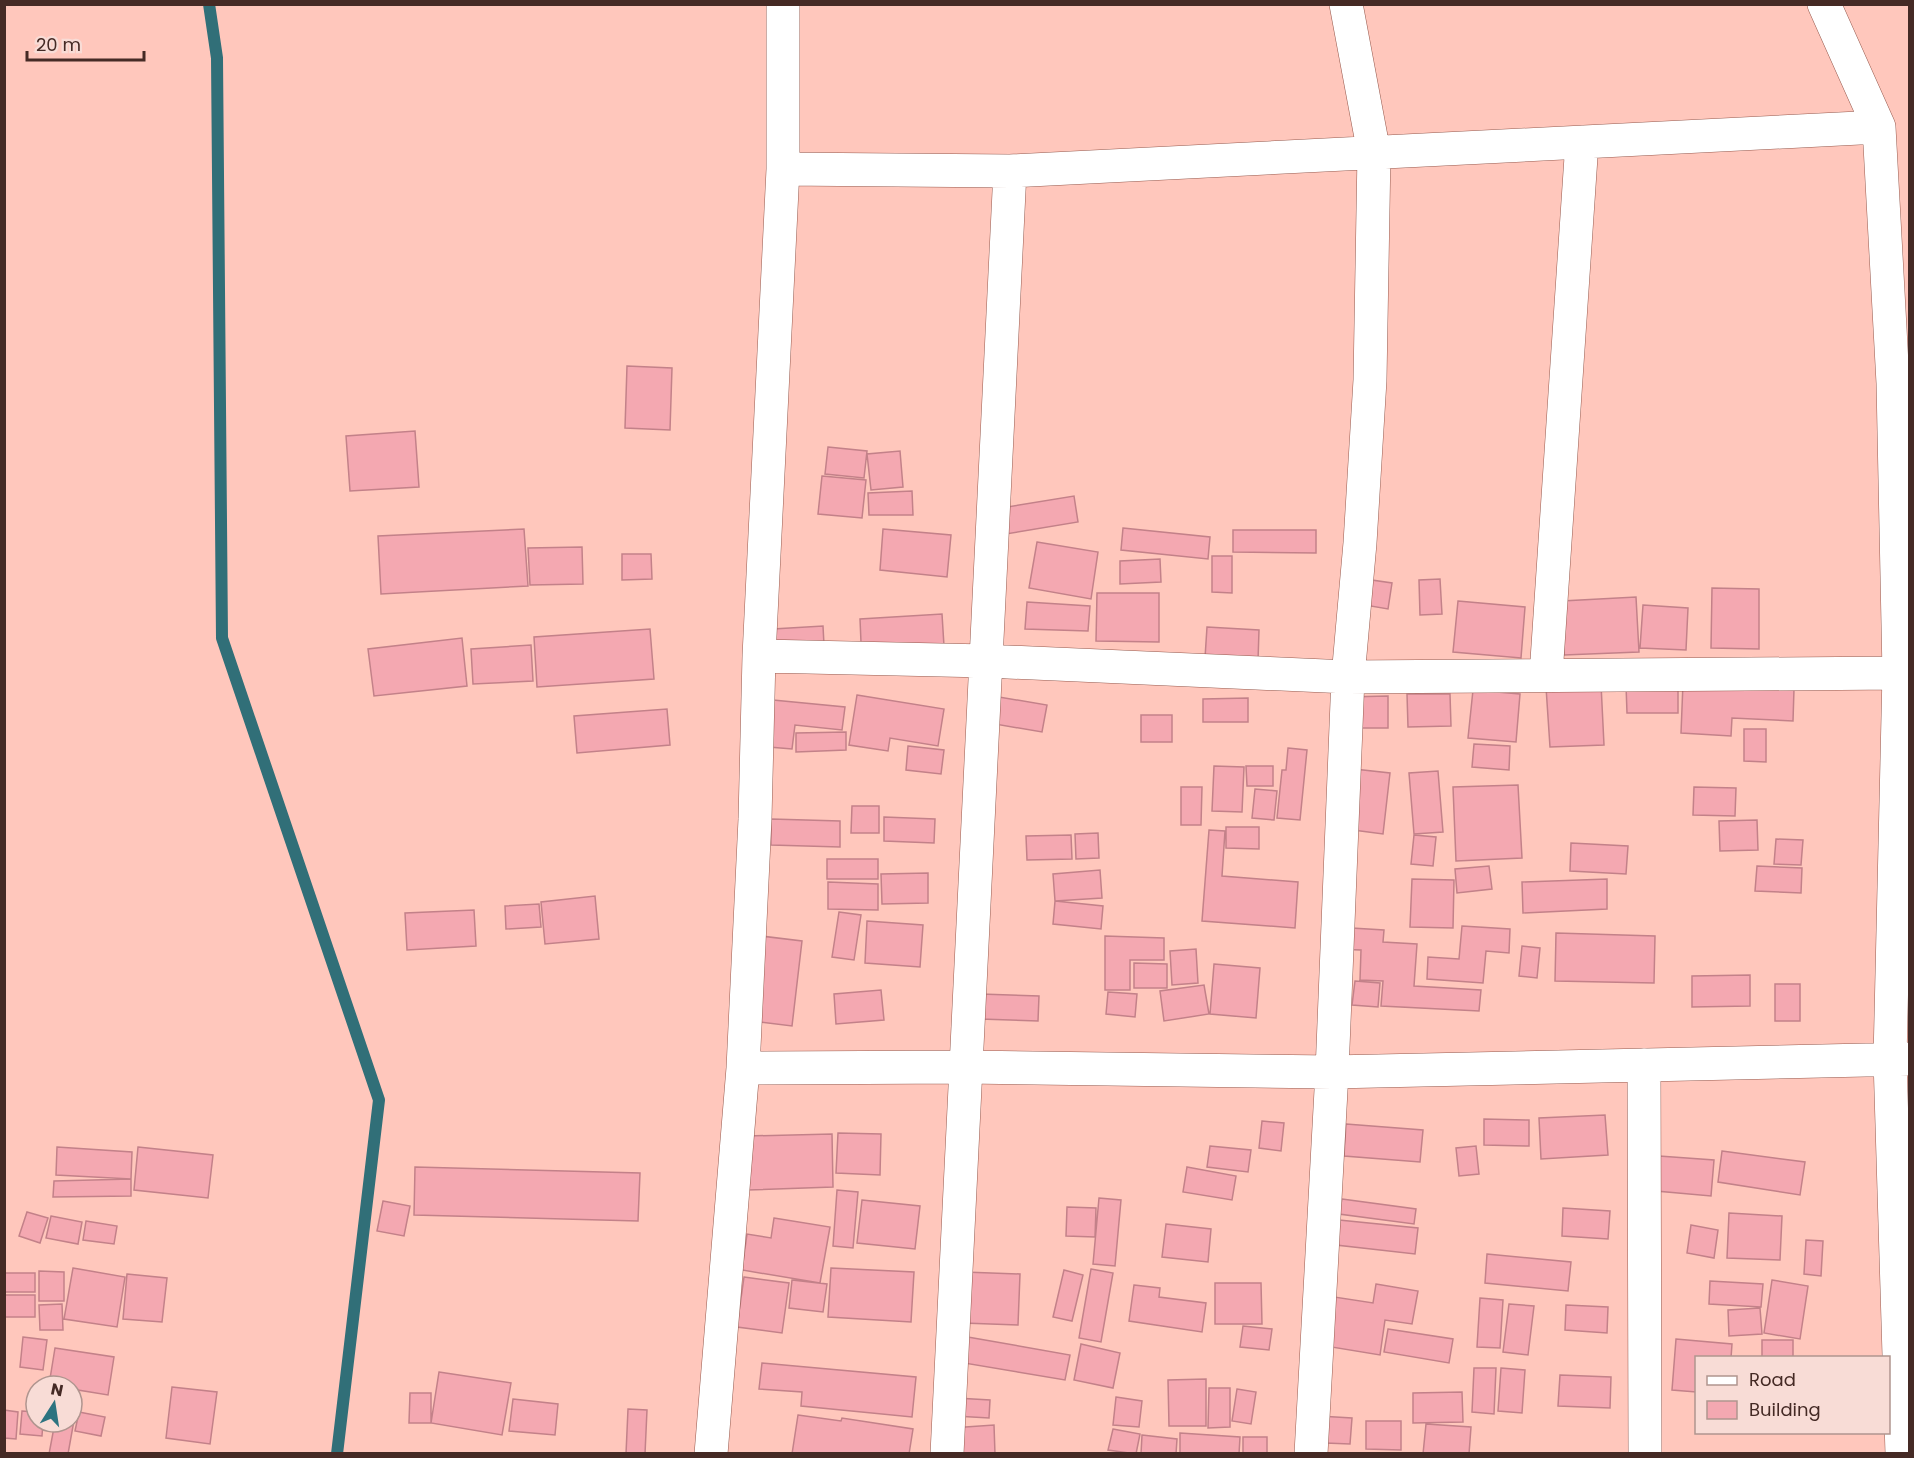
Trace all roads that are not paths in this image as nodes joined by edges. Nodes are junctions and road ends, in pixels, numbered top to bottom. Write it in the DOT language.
graph roads {
  1 [pos="783,4"];
  2 [pos="1346,4"];
  3 [pos="1824,4"];
  4 [pos="1879,127"];
  5 [pos="1582,142"];
  6 [pos="1374,153"];
  7 [pos="783,169"];
  8 [pos="1010,171"];
  9 [pos="759,656"];
  10 [pos="986,661"];
  11 [pos="1899,672"];
  12 [pos="1546,675"];
  13 [pos="1348,677"];
  14 [pos="1900,1059"];
  15 [pos="1644,1065"];
  16 [pos="966,1066"];
  17 [pos="743,1068"];
  18 [pos="1332,1072"];
  19 [pos="711,1454"];
  20 [pos="947,1454"];
  21 [pos="1311,1454"];
  22 [pos="1645,1454"];
  23 [pos="1902,1454"];
  1 -- 7 [label="street"];
  2 -- 6 [label="street"];
  3 -- 4 [label="street"];
  4 -- 5 [label="street"];
  4 -- 11 [label="street"];
  5 -- 6 [label="street"];
  5 -- 12 [label="street"];
  6 -- 8 [label="street"];
  6 -- 13 [label="street"];
  7 -- 8 [label="street"];
  7 -- 9 [label="street"];
  8 -- 10 [label="street"];
  9 -- 10 [label="street"];
  9 -- 17 [label="street"];
  10 -- 13 [label="street"];
  10 -- 16 [label="street"];
  11 -- 12 [label="street"];
  11 -- 14 [label="street"];
  12 -- 13 [label="street"];
  13 -- 18 [label="street"];
  14 -- 15 [label="street"];
  14 -- 23 [label="street"];
  15 -- 18 [label="street"];
  15 -- 22 [label="street"];
  16 -- 17 [label="street"];
  16 -- 18 [label="street"];
  16 -- 20 [label="street"];
  17 -- 19 [label="street"];
  18 -- 21 [label="street"];
}
